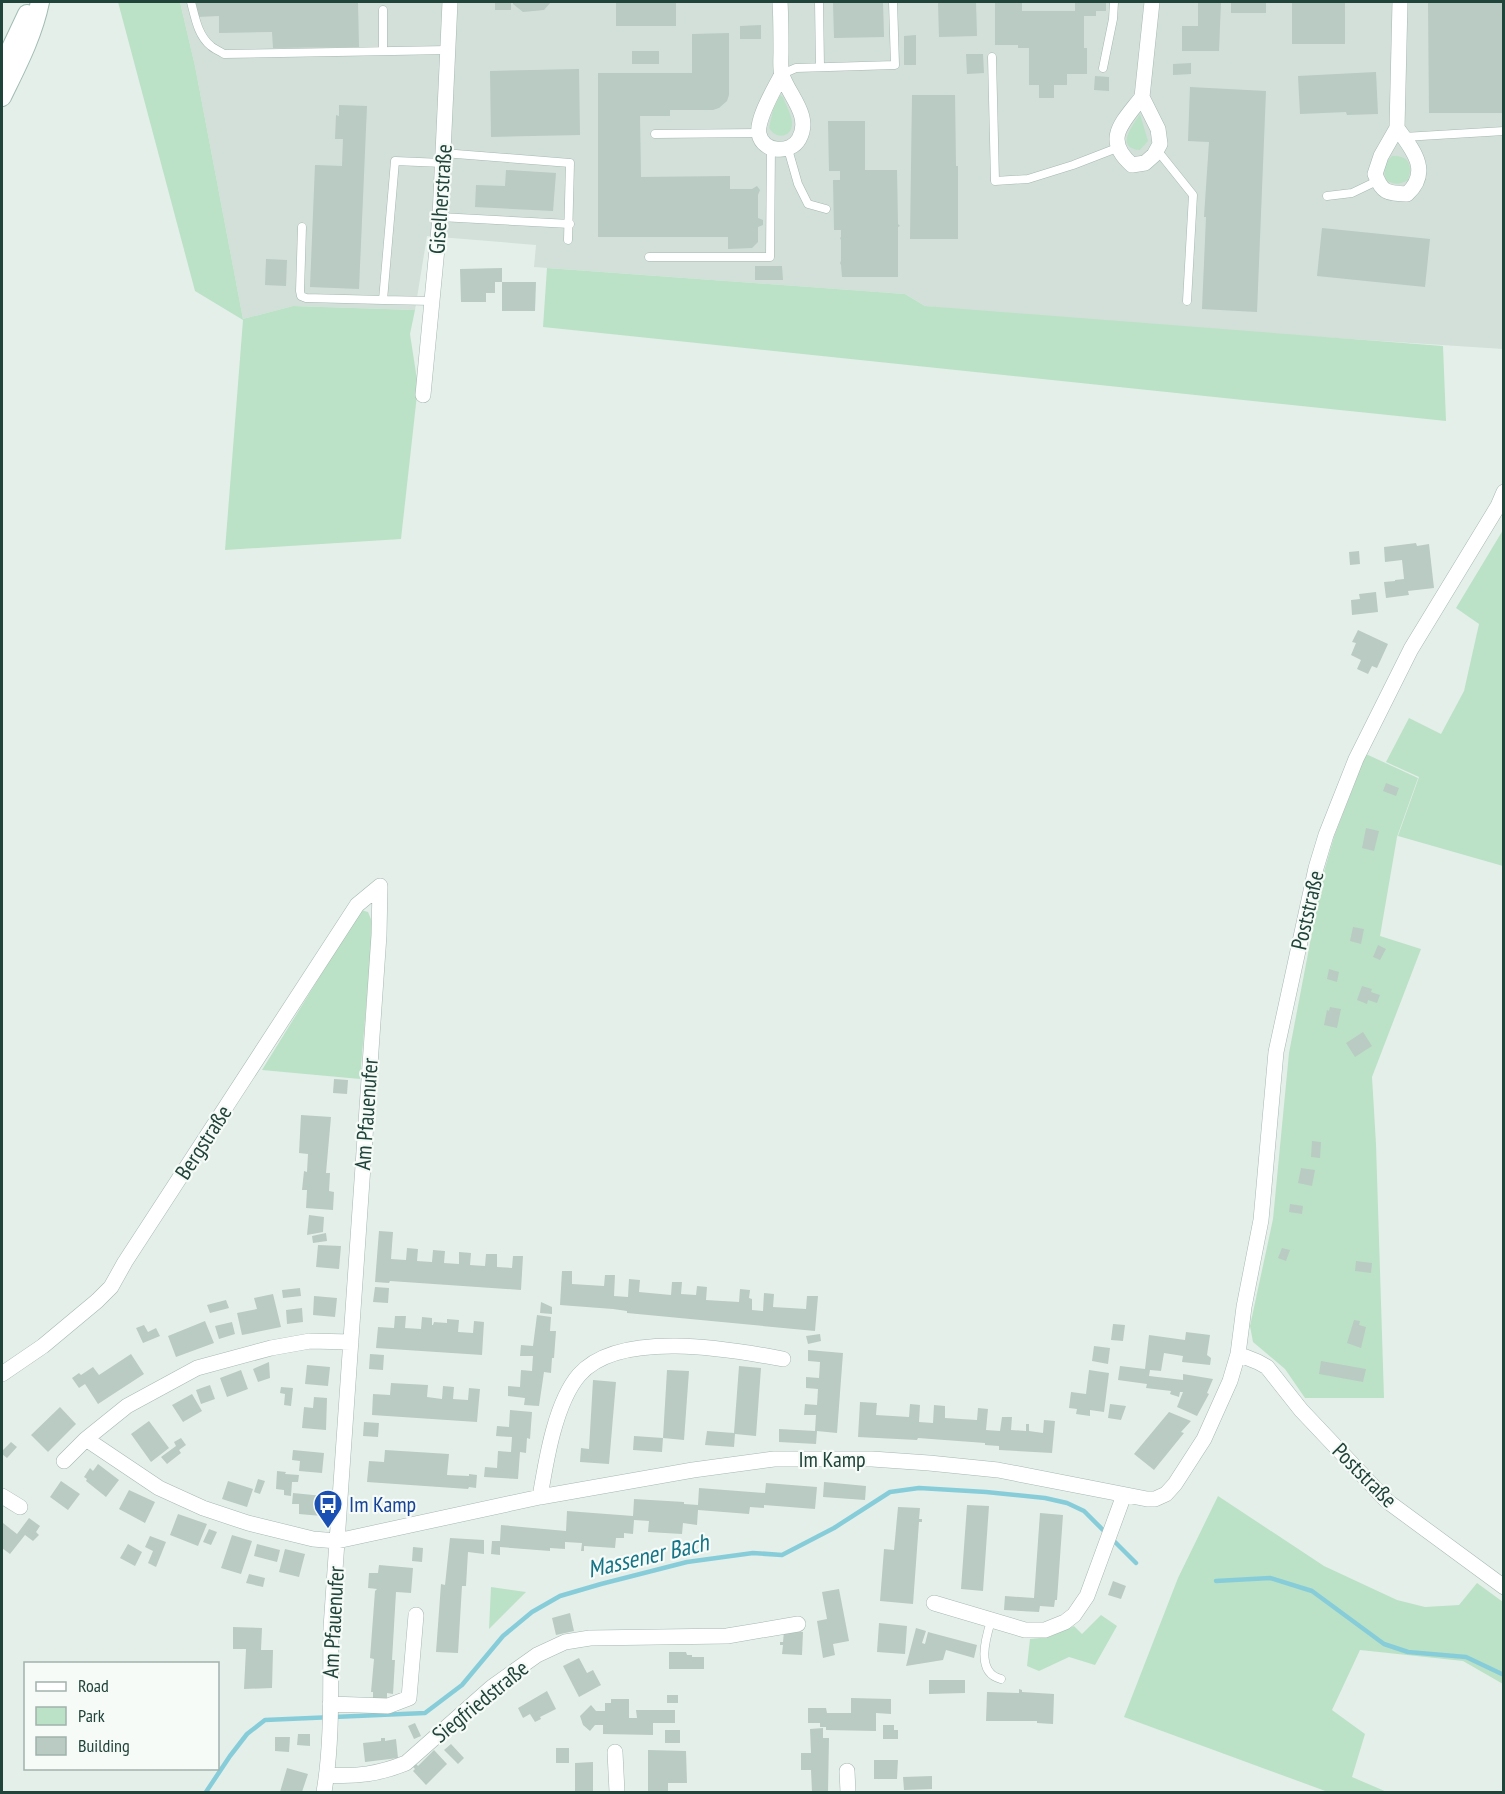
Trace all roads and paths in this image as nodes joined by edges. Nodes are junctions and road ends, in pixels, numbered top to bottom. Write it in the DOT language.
graph roads {
  1 [pos="32,2"];
  2 [pos="40,2"];
  3 [pos="191,2"];
  4 [pos="450,2"];
  5 [pos="780,2"];
  6 [pos="819,2"];
  7 [pos="893,2"];
  8 [pos="1114,2"];
  9 [pos="1152,2"];
  10 [pos="1400,2"];
  11 [pos="383,10"];
  12 [pos="448,50"];
  13 [pos="383,51"];
  14 [pos="992,57"];
  15 [pos="2,67"];
  16 [pos="820,67"];
  17 [pos="1102,68"];
  18 [pos="782,74"];
  19 [pos="2,97"];
  20 [pos="1142,97"];
  21 [pos="1503,131"];
  22 [pos="1401,132"];
  23 [pos="759,133"];
  24 [pos="655,134"];
  25 [pos="771,147"];
  26 [pos="1117,148"];
  27 [pos="788,149"];
  28 [pos="1157,150"];
  29 [pos="443,158"];
  30 [pos="1377,180"];
  31 [pos="1327,196"];
  32 [pos="826,209"];
  33 [pos="440,217"];
  34 [pos="570,224"];
  35 [pos="303,227"];
  36 [pos="568,240"];
  37 [pos="649,257"];
  38 [pos="383,300"];
  39 [pos="432,301"];
  40 [pos="1187,301"];
  41 [pos="423,395"];
  42 [pos="1501,499"];
  43 [pos="380,886"];
  44 [pos="351,1342"];
  45 [pos="1238,1354"];
  46 [pos="783,1359"];
  47 [pos="2,1374"];
  48 [pos="86,1439"];
  49 [pos="64,1461"];
  50 [pos="1166,1494"];
  51 [pos="1124,1495"];
  52 [pos="2,1496"];
  53 [pos="540,1497"];
  54 [pos="20,1506"];
  55 [pos="337,1541"];
  56 [pos="1503,1587"];
  57 [pos="934,1603"];
  58 [pos="416,1615"];
  59 [pos="991,1621"];
  60 [pos="798,1624"];
  61 [pos="1001,1678"];
  62 [pos="329,1707"];
  63 [pos="615,1752"];
  64 [pos="847,1772"];
  65 [pos="327,1775"];
  66 [pos="324,1792"];
  67 [pos="617,1792"];
  68 [pos="848,1792"];
  1 -- 15 [label="main road"];
  2 -- 19 [label="main road"];
  3 -- 13 [label="lane"];
  4 -- 12 [label="street, Giselherstraße"];
  5 -- 18 [label="street"];
  6 -- 16 [label="lane"];
  7 -- 16 [label="lane"];
  8 -- 17 [label="lane"];
  9 -- 20 [label="street"];
  10 -- 22 [label="street"];
  11 -- 13 [label="lane"];
  12 -- 13 [label="lane"];
  12 -- 29 [label="street, Giselherstraße"];
  14 -- 26 [label="lane"];
  16 -- 18 [label="lane"];
  18 -- 23 [label="street"];
  18 -- 27 [label="street"];
  20 -- 26 [label="street"];
  20 -- 28 [label="street"];
  21 -- 22 [label="lane"];
  22 -- 30 [label="street"];
  22 -- 30 [label="street"];
  23 -- 24 [label="lane"];
  23 -- 25 [label="street"];
  25 -- 27 [label="street"];
  25 -- 37 [label="lane"];
  26 -- 28 [label="street"];
  27 -- 32 [label="lane"];
  28 -- 40 [label="lane"];
  29 -- 33 [label="street, Giselherstraße"];
  29 -- 34 [label="lane"];
  29 -- 38 [label="lane"];
  30 -- 31 [label="lane"];
  33 -- 34 [label="lane"];
  33 -- 39 [label="street, Giselherstraße"];
  34 -- 36 [label="lane"];
  35 -- 38 [label="lane"];
  38 -- 39 [label="lane"];
  39 -- 41 [label="street, Giselherstraße"];
  42 -- 45 [label="street, Poststraße"];
  43 -- 44 [label="street, Am Pfauenufer"];
  43 -- 47 [label="street, Bergstraße"];
  44 -- 48 [label="street"];
  44 -- 55 [label="street, Am Pfauenufer"];
  45 -- 50 [label="street, Poststraße"];
  45 -- 56 [label="street, Poststraße"];
  46 -- 53 [label="street"];
  48 -- 49 [label="street"];
  48 -- 55 [label="street, Am Pfauenufer"];
  50 -- 51 [label="street, Im Kamp"];
  51 -- 53 [label="street, Im Kamp"];
  51 -- 59 [label="street"];
  52 -- 54 [label="street"];
  53 -- 55 [label="street, Im Kamp"];
  55 -- 62 [label="street, Am Pfauenufer"];
  57 -- 59 [label="street"];
  58 -- 62 [label="street, Am Pfauenufer"];
  59 -- 61 [label="lane"];
  60 -- 65 [label="street, Siegfriedstraße"];
  62 -- 65 [label="street, Am Pfauenufer"];
  63 -- 67 [label="street"];
  64 -- 68 [label="street"];
  65 -- 66 [label="street"];
}
